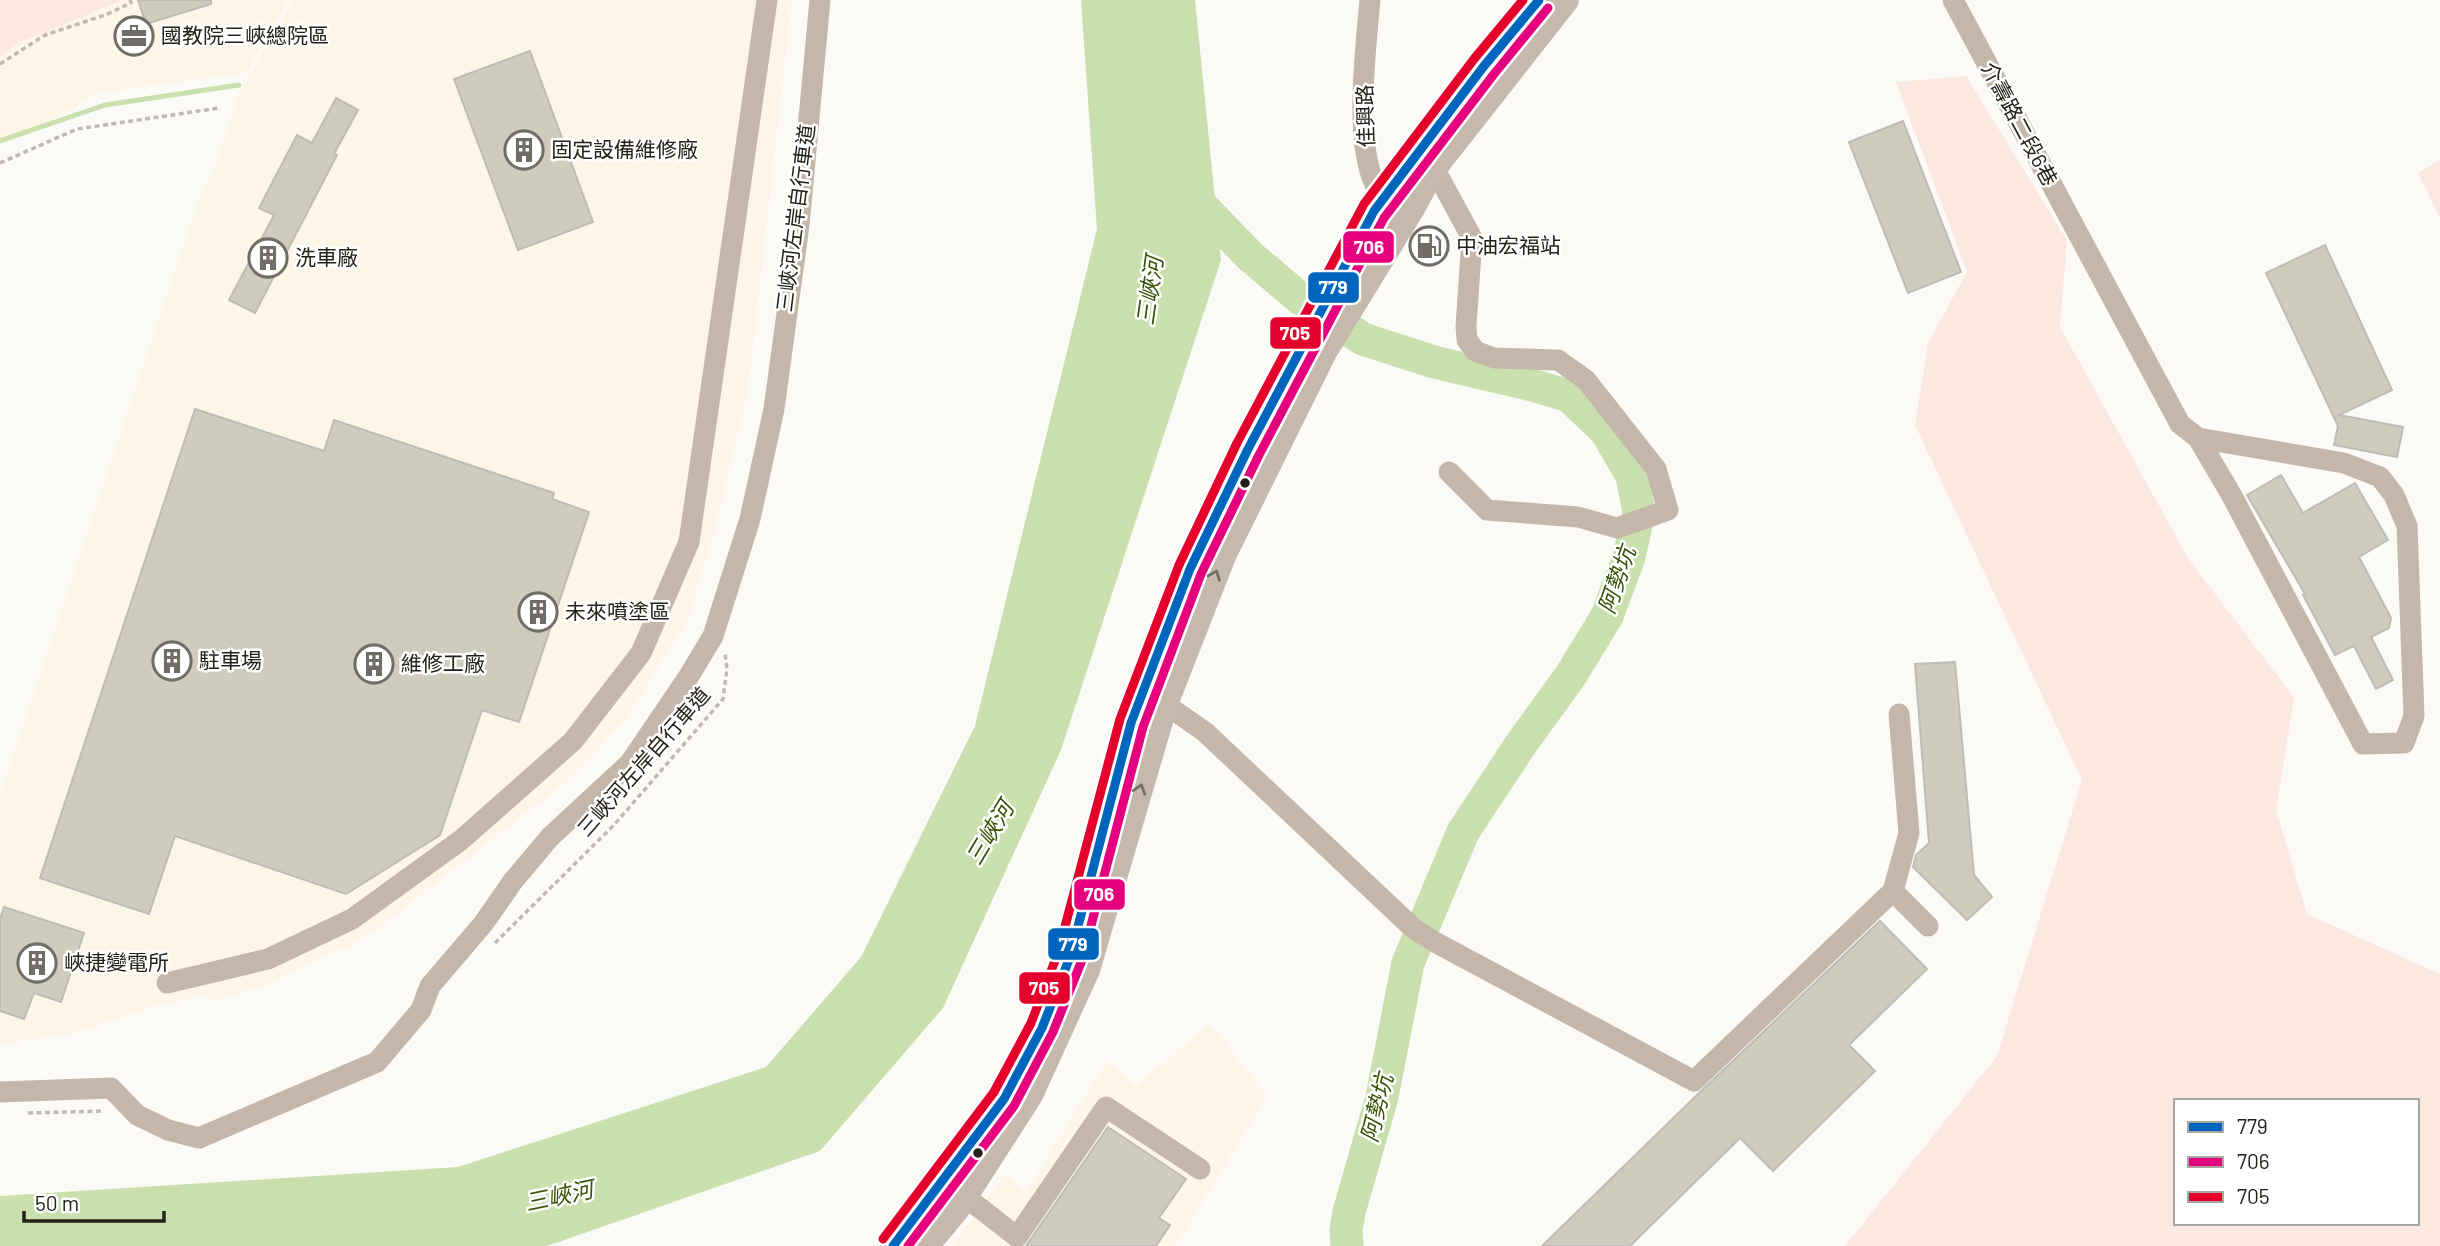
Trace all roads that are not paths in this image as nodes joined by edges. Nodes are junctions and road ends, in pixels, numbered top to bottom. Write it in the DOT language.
graph roads {
  1 [pos="767,0"];
  2 [pos="820,0"];
  3 [pos="1370,0"];
  4 [pos="1539,0"];
  5 [pos="1566,0"];
  6 [pos="1953,0"];
  7 [pos="1434,168"];
  8 [pos="1383,197"];
  9 [pos="1411,210"];
  10 [pos="1315,346"];
  11 [pos="2198,438"];
  12 [pos="1449,472"];
  13 [pos="1153,700"];
  14 [pos="1899,714"];
  15 [pos="1892,891"];
  16 [pos="1928,926"];
  17 [pos="167,984"];
  18 [pos="0,1092"];
  19 [pos="1200,1169"];
  20 [pos="964,1198"];
  21 [pos="893,1246"];
  22 [pos="926,1246"];
  1 -- 17 [label="street"];
  2 -- 18 [label="street"];
  3 -- 8 [label="street, 佳興路"];
  4 -- 8 [label="main road"];
  5 -- 7 [label="main road"];
  6 -- 11 [label="street, 介壽路二段6巷"];
  7 -- 9 [label="main road"];
  7 -- 12 [label="street"];
  8 -- 9 [label="street"];
  8 -- 10 [label="main road"];
  9 -- 10 [label="main road"];
  10 -- 13 [label="main road"];
  11 -- 11 [label="street, 介壽路二段6巷"];
  13 -- 15 [label="street"];
  20 -- 13 [label="main road, one-way"];
  13 -- 21 [label="main road"];
  14 -- 15 [label="street"];
  15 -- 16 [label="street"];
  19 -- 20 [label="street"];
  20 -- 22 [label="main road"];
}
